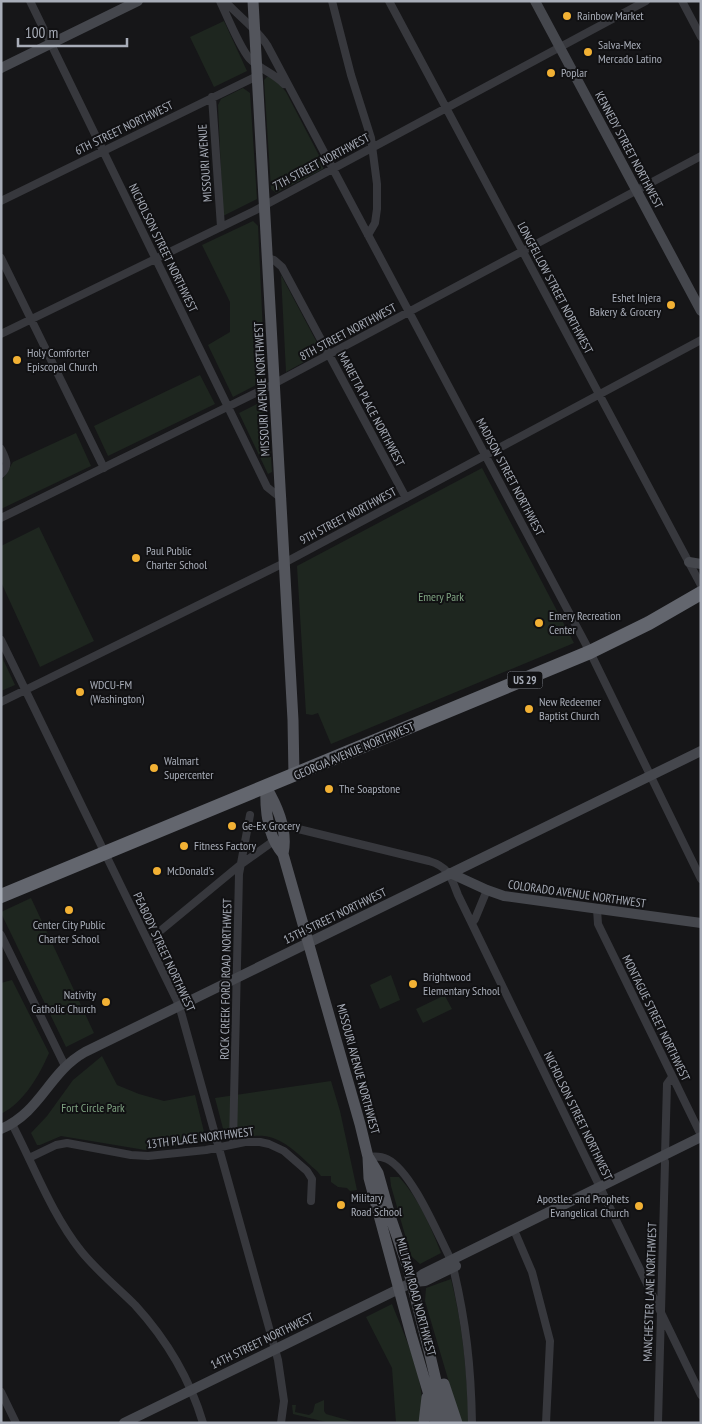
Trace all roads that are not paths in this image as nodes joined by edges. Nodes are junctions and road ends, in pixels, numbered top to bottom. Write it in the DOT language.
graph roads {
  1 [pos="30,1"];
  2 [pos="138,1"];
  3 [pos="220,1"];
  4 [pos="225,1"];
  5 [pos="253,1"];
  6 [pos="332,1"];
  7 [pos="389,1"];
  8 [pos="535,1"];
  9 [pos="646,1"];
  10 [pos="682,1"];
  11 [pos="127,4"];
  12 [pos="255,31"];
  13 [pos="701,37"];
  14 [pos="51,44"];
  15 [pos="560,47"];
  16 [pos="1,68"];
  17 [pos="257,70"];
  18 [pos="291,91"];
  19 [pos="212,98"];
  20 [pos="446,108"];
  21 [pos="372,148"];
  22 [pos="104,150"];
  23 [pos="701,156"];
  24 [pos="332,169"];
  25 [pos="636,190"];
  26 [pos="1,201"];
  27 [pos="265,205"];
  28 [pos="221,227"];
  29 [pos="368,234"];
  30 [pos="523,251"];
  31 [pos="1,258"];
  32 [pos="156,258"];
  33 [pos="268,258"];
  34 [pos="701,310"];
  35 [pos="409,312"];
  36 [pos="31,320"];
  37 [pos="1,334"];
  38 [pos="701,340"];
  39 [pos="329,355"];
  40 [pos="275,384"];
  41 [pos="599,394"];
  42 [pos="228,408"];
  43 [pos="1,449"];
  44 [pos="486,455"];
  45 [pos="104,468"];
  46 [pos="1,474"];
  47 [pos="406,498"];
  48 [pos="282,499"];
  49 [pos="1,518"];
  50 [pos="689,562"];
  51 [pos="284,563"];
  52 [pos="701,564"];
  53 [pos="701,585"];
  54 [pos="701,593"];
  55 [pos="1,640"];
  56 [pos="590,652"];
  57 [pos="26,690"];
  58 [pos="1,702"];
  59 [pos="701,751"];
  60 [pos="294,776"];
  61 [pos="651,776"];
  62 [pos="266,787"];
  63 [pos="250,815"];
  64 [pos="282,825"];
  65 [pos="275,840"];
  66 [pos="105,853"];
  67 [pos="283,854"];
  68 [pos="240,865"];
  69 [pos="450,873"];
  70 [pos="701,879"];
  71 [pos="487,890"];
  72 [pos="1,896"];
  73 [pos="597,909"];
  74 [pos="472,923"];
  75 [pos="701,923"];
  76 [pos="1,935"];
  77 [pos="148,941"];
  78 [pos="309,942"];
  79 [pos="236,978"];
  80 [pos="179,1006"];
  81 [pos="65,1066"];
  82 [pos="672,1077"];
  83 [pos="12,1124"];
  84 [pos="1,1129"];
  85 [pos="701,1136"];
  86 [pos="233,1144"];
  87 [pos="701,1144"];
  88 [pos="219,1148"];
  89 [pos="368,1157"];
  90 [pos="29,1158"];
  91 [pos="665,1159"];
  92 [pos="602,1190"];
  93 [pos="311,1201"];
  94 [pos="516,1233"];
  95 [pos="452,1264"];
  96 [pos="411,1283"];
  97 [pos="399,1289"];
  98 [pos="661,1313"];
  99 [pos="424,1329"];
  100 [pos="275,1349"];
  101 [pos="426,1383"];
  102 [pos="191,1390"];
  103 [pos="1,1392"];
  104 [pos="701,1395"];
  105 [pos="16,1423"];
  106 [pos="124,1423"];
  107 [pos="203,1423"];
  108 [pos="281,1423"];
  109 [pos="424,1423"];
  110 [pos="436,1423"];
  111 [pos="446,1423"];
  112 [pos="457,1423"];
  113 [pos="472,1423"];
  114 [pos="546,1423"];
  115 [pos="658,1423"];
  1 -- 14 [label="street, NICHOLSON STREET NORTHWEST"];
  2 -- 11 [label="street"];
  3 -- 17 [label="street, MADISON STREET NORTHWEST"];
  4 -- 12 [label="street, MADISON STREET NORTHWEST"];
  5 -- 12 [label="main road, MISSOURI AVENUE NORTHWEST"];
  6 -- 21 [label="street"];
  7 -- 20 [label="street, LONGFELLOW STREET NORTHWEST"];
  8 -- 15 [label="street, KENNEDY STREET NORTHWEST"];
  9 -- 15 [label="street, 7TH STREET NORTHWEST"];
  10 -- 13 [label="street"];
  11 -- 14 [label="street"];
  12 -- 17 [label="main road, MISSOURI AVENUE NORTHWEST"];
  12 -- 18 [label="street, MADISON STREET NORTHWEST"];
  14 -- 16 [label="street"];
  14 -- 22 [label="street, NICHOLSON STREET NORTHWEST"];
  15 -- 20 [label="street, 7TH STREET NORTHWEST"];
  15 -- 25 [label="street, KENNEDY STREET NORTHWEST"];
  17 -- 18 [label="street, MADISON STREET NORTHWEST"];
  17 -- 19 [label="street, 6TH STREET NORTHWEST"];
  17 -- 27 [label="main road, MISSOURI AVENUE NORTHWEST"];
  18 -- 24 [label="street, MADISON STREET NORTHWEST"];
  19 -- 22 [label="street, 6TH STREET NORTHWEST"];
  19 -- 28 [label="street, MISSOURI AVENUE"];
  20 -- 21 [label="street, 7TH STREET NORTHWEST"];
  20 -- 30 [label="street, LONGFELLOW STREET NORTHWEST"];
  21 -- 24 [label="street, 7TH STREET NORTHWEST"];
  21 -- 29 [label="street"];
  22 -- 26 [label="street, 6TH STREET NORTHWEST"];
  22 -- 32 [label="street, NICHOLSON STREET NORTHWEST"];
  23 -- 25 [label="street, 8TH STREET NORTHWEST"];
  24 -- 27 [label="street, 7TH STREET NORTHWEST"];
  24 -- 29 [label="street, MADISON STREET NORTHWEST"];
  25 -- 30 [label="street, 8TH STREET NORTHWEST"];
  25 -- 34 [label="street, KENNEDY STREET NORTHWEST"];
  27 -- 28 [label="street, 7TH STREET NORTHWEST"];
  27 -- 33 [label="main road, MISSOURI AVENUE NORTHWEST"];
  28 -- 32 [label="street, 7TH STREET NORTHWEST"];
  29 -- 35 [label="street, MADISON STREET NORTHWEST"];
  30 -- 35 [label="street, 8TH STREET NORTHWEST"];
  30 -- 41 [label="street, LONGFELLOW STREET NORTHWEST"];
  31 -- 36 [label="street"];
  32 -- 36 [label="street, 7TH STREET NORTHWEST"];
  32 -- 42 [label="street, NICHOLSON STREET NORTHWEST"];
  33 -- 39 [label="street, MARIETTA PLACE NORTHWEST"];
  33 -- 40 [label="main road, MISSOURI AVENUE NORTHWEST"];
  35 -- 39 [label="street, 8TH STREET NORTHWEST"];
  35 -- 44 [label="street, MADISON STREET NORTHWEST"];
  36 -- 37 [label="street, 7TH STREET NORTHWEST"];
  36 -- 45 [label="street"];
  38 -- 41 [label="street, 9TH STREET NORTHWEST"];
  39 -- 40 [label="street, 8TH STREET NORTHWEST"];
  39 -- 47 [label="street, MARIETTA PLACE NORTHWEST"];
  40 -- 42 [label="street, 8TH STREET NORTHWEST"];
  40 -- 48 [label="main road, MISSOURI AVENUE NORTHWEST"];
  41 -- 44 [label="street, 9TH STREET NORTHWEST"];
  41 -- 50 [label="street, LONGFELLOW STREET NORTHWEST"];
  42 -- 45 [label="street, 8TH STREET NORTHWEST"];
  42 -- 48 [label="street, NICHOLSON STREET NORTHWEST"];
  43 -- 46 [label="street"];
  44 -- 47 [label="street, 9TH STREET NORTHWEST"];
  44 -- 56 [label="street, MADISON STREET NORTHWEST"];
  45 -- 49 [label="street, 8TH STREET NORTHWEST"];
  47 -- 51 [label="street, 9TH STREET NORTHWEST"];
  48 -- 51 [label="main road, MISSOURI AVENUE NORTHWEST"];
  50 -- 52 [label="street"];
  50 -- 53 [label="street, LONGFELLOW STREET NORTHWEST"];
  51 -- 57 [label="street, 9TH STREET NORTHWEST"];
  51 -- 60 [label="main road, MISSOURI AVENUE NORTHWEST"];
  54 -- 56 [label="highway, GEORGIA AVENUE NORTHWEST / US 29"];
  55 -- 57 [label="street, PEABODY STREET NORTHWEST"];
  56 -- 60 [label="highway, GEORGIA AVENUE NORTHWEST / US 29"];
  56 -- 61 [label="street, MADISON STREET NORTHWEST"];
  57 -- 58 [label="street, 9TH STREET NORTHWEST"];
  57 -- 66 [label="street, PEABODY STREET NORTHWEST"];
  59 -- 61 [label="street, 13TH STREET NORTHWEST"];
  60 -- 62 [label="highway, GEORGIA AVENUE NORTHWEST / US 29"];
  61 -- 69 [label="street, 13TH STREET NORTHWEST"];
  61 -- 70 [label="street, MADISON STREET NORTHWEST"];
  62 -- 64 [label="main road, MISSOURI AVENUE NORTHWEST"];
  62 -- 65 [label="main road, MISSOURI AVENUE NORTHWEST"];
  62 -- 66 [label="highway, GEORGIA AVENUE NORTHWEST / US 29"];
  63 -- 68 [label="street, ROCK CREEK FORD ROAD NORTHWEST"];
  64 -- 67 [label="main road, MISSOURI AVENUE NORTHWEST"];
  64 -- 69 [label="street, COLORADO AVENUE NORTHWEST"];
  65 -- 67 [label="main road, MISSOURI AVENUE NORTHWEST"];
  65 -- 68 [label="street"];
  66 -- 72 [label="highway, GEORGIA AVENUE NORTHWEST / US 29"];
  66 -- 77 [label="street, PEABODY STREET NORTHWEST"];
  67 -- 78 [label="main road, MISSOURI AVENUE NORTHWEST"];
  68 -- 77 [label="street"];
  68 -- 79 [label="street, ROCK CREEK FORD ROAD NORTHWEST"];
  69 -- 71 [label="street, COLORADO AVENUE NORTHWEST"];
  69 -- 74 [label="street, NICHOLSON STREET NORTHWEST"];
  69 -- 78 [label="street, 13TH STREET NORTHWEST"];
  71 -- 73 [label="street, COLORADO AVENUE NORTHWEST"];
  71 -- 74 [label="street"];
  73 -- 75 [label="street, COLORADO AVENUE NORTHWEST"];
  73 -- 82 [label="street, MONTAGUE STREET NORTHWEST"];
  74 -- 92 [label="street, NICHOLSON STREET NORTHWEST"];
  76 -- 81 [label="street"];
  77 -- 80 [label="street, PEABODY STREET NORTHWEST"];
  78 -- 79 [label="street, 13TH STREET NORTHWEST"];
  78 -- 89 [label="main road, MISSOURI AVENUE NORTHWEST"];
  79 -- 80 [label="street, 13TH STREET NORTHWEST"];
  79 -- 86 [label="street, ROCK CREEK FORD ROAD NORTHWEST"];
  80 -- 81 [label="street, 13TH STREET NORTHWEST"];
  80 -- 88 [label="street, PEABODY STREET NORTHWEST"];
  81 -- 83 [label="street, 13TH STREET NORTHWEST"];
  82 -- 85 [label="street, MONTAGUE STREET NORTHWEST"];
  82 -- 91 [label="street, MANCHESTER LANE NORTHWEST"];
  83 -- 84 [label="street, 13TH STREET NORTHWEST"];
  83 -- 90 [label="street"];
  85 -- 91 [label="street, 14TH STREET NORTHWEST"];
  86 -- 88 [label="street, 13TH PLACE NORTHWEST"];
  86 -- 93 [label="street, 13TH PLACE NORTHWEST"];
  87 -- 91 [label="street, 14TH STREET NORTHWEST"];
  88 -- 90 [label="street, 13TH PLACE NORTHWEST"];
  88 -- 100 [label="street, PEABODY STREET NORTHWEST"];
  89 -- 95 [label="street"];
  89 -- 96 [label="main road, MILITARY ROAD NORTHWEST"];
  89 -- 97 [label="main road, MILITARY ROAD NORTHWEST"];
  90 -- 102 [label="street"];
  91 -- 92 [label="street, 14TH STREET NORTHWEST"];
  91 -- 98 [label="street, MANCHESTER LANE NORTHWEST"];
  92 -- 94 [label="street, 14TH STREET NORTHWEST"];
  92 -- 98 [label="street, NICHOLSON STREET NORTHWEST"];
  94 -- 95 [label="street, 14TH STREET NORTHWEST"];
  94 -- 114 [label="street"];
  95 -- 96 [label="street, 14TH STREET NORTHWEST"];
  95 -- 113 [label="street"];
  96 -- 97 [label="street, 14TH STREET NORTHWEST"];
  96 -- 99 [label="main road, MILITARY ROAD NORTHWEST"];
  97 -- 100 [label="street, 14TH STREET NORTHWEST"];
  97 -- 101 [label="main road, MILITARY ROAD NORTHWEST"];
  98 -- 104 [label="street, NICHOLSON STREET NORTHWEST"];
  98 -- 115 [label="street, MANCHESTER LANE NORTHWEST"];
  99 -- 111 [label="main road, MILITARY ROAD NORTHWEST"];
  99 -- 112 [label="main road"];
  100 -- 102 [label="street, 14TH STREET NORTHWEST"];
  100 -- 108 [label="street"];
  101 -- 109 [label="main road"];
  101 -- 110 [label="main road, MILITARY ROAD NORTHWEST"];
  102 -- 106 [label="street, 14TH STREET NORTHWEST"];
  102 -- 107 [label="street"];
  103 -- 105 [label="street"];
}
